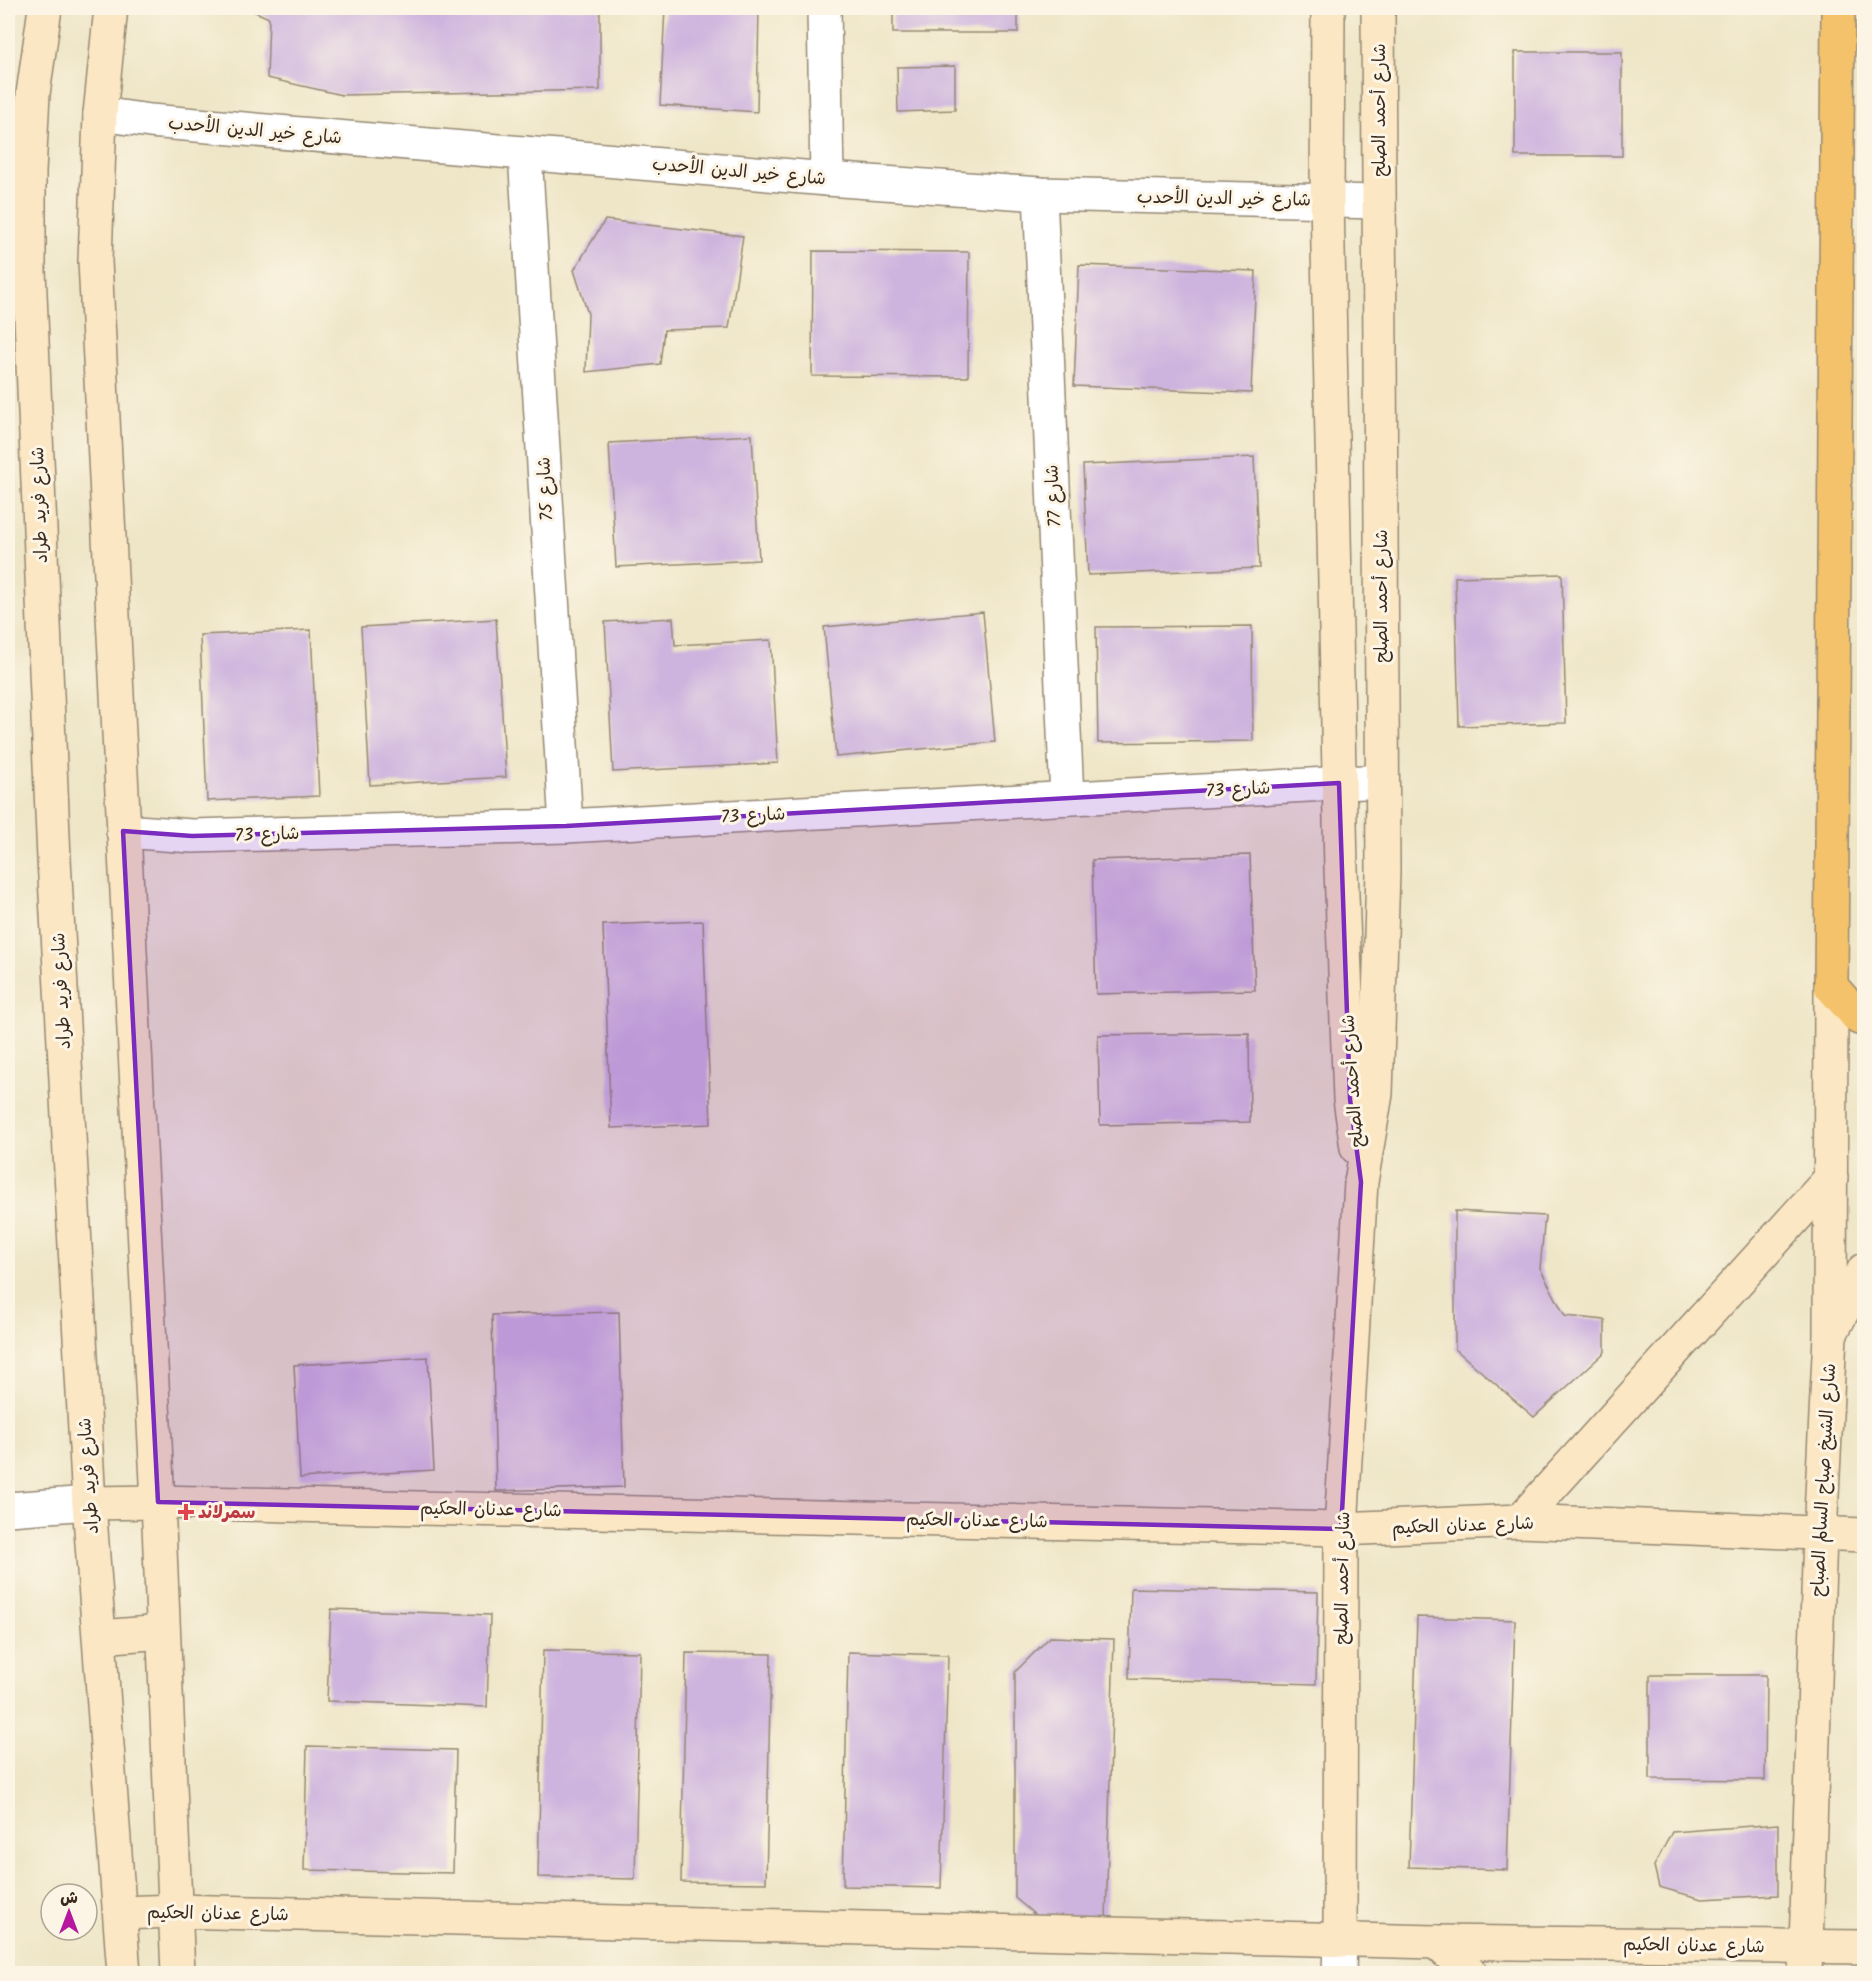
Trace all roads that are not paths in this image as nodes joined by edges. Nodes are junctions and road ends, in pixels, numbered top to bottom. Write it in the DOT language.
graph roads {
  1 [pos="45,8"];
  2 [pos="111,8"];
  3 [pos="824,8"];
  4 [pos="1328,8"];
  5 [pos="1378,8"];
  6 [pos="1838,8"];
  7 [pos="100,114"];
  8 [pos="525,153"];
  9 [pos="827,179"];
  10 [pos="1040,194"];
  11 [pos="1327,200"];
  12 [pos="1379,202"];
  13 [pos="1382,781"];
  14 [pos="1339,783"];
  15 [pos="1067,798"];
  16 [pos="566,826"];
  17 [pos="123,831"];
  18 [pos="1831,986"];
  19 [pos="1864,1019"];
  20 [pos="1831,1178"];
  21 [pos="1361,1182"];
  22 [pos="1864,1270"];
  23 [pos="1830,1335"];
  24 [pos="158,1502"];
  25 [pos="89,1503"];
  26 [pos="8,1509"];
  27 [pos="1520,1521"];
  28 [pos="1341,1529"];
  29 [pos="1820,1535"];
  30 [pos="1864,1535"];
  31 [pos="163,1632"];
  32 [pos="100,1638"];
  33 [pos="175,1911"];
  34 [pos="120,1913"];
  35 [pos="1340,1940"];
  36 [pos="1436,1942"];
  37 [pos="1864,1947"];
  38 [pos="1805,1960"];
  39 [pos="124,1974"];
  40 [pos="178,1974"];
  41 [pos="1339,1974"];
  42 [pos="1472,1974"];
  1 -- 25 [label="street, شارع فريد طراد"];
  2 -- 7 [label="street"];
  3 -- 9 [label="street"];
  4 -- 11 [label="street, شارع أحمد الصلح"];
  5 -- 12 [label="street, شارع أحمد الصلح"];
  6 -- 18 [label="highway"];
  7 -- 8 [label="street, شارع خير الدين الأحدب"];
  7 -- 17 [label="street"];
  8 -- 9 [label="street, شارع خير الدين الأحدب"];
  8 -- 16 [label="street, شارع 75"];
  9 -- 10 [label="street, شارع خير الدين الأحدب"];
  10 -- 11 [label="street, شارع خير الدين الأحدب"];
  10 -- 15 [label="street, شارع 77"];
  11 -- 12 [label="street, شارع خير الدين الأحدب"];
  11 -- 14 [label="street, شارع أحمد الصلح"];
  12 -- 13 [label="street, شارع أحمد الصلح"];
  13 -- 14 [label="street, شارع 73"];
  13 -- 21 [label="street, شارع أحمد الصلح"];
  14 -- 15 [label="street, شارع 73"];
  14 -- 21 [label="street, شارع أحمد الصلح"];
  15 -- 16 [label="street, شارع 73"];
  16 -- 17 [label="street, شارع 73"];
  17 -- 24 [label="street"];
  18 -- 19 [label="highway"];
  18 -- 20 [label="street, شارع الشيخ صباح السالم الصباح"];
  20 -- 23 [label="street, شارع الشيخ صباح السالم الصباح"];
  20 -- 27 [label="street"];
  21 -- 28 [label="street, شارع أحمد الصلح"];
  22 -- 23 [label="street"];
  23 -- 29 [label="street, شارع الشيخ صباح السالم الصباح"];
  24 -- 25 [label="street, شارع عدنان الحكيم"];
  24 -- 28 [label="street, شارع عدنان الحكيم"];
  24 -- 31 [label="street"];
  25 -- 26 [label="street"];
  25 -- 32 [label="street, شارع فريد طراد"];
  27 -- 28 [label="street, شارع عدنان الحكيم"];
  27 -- 29 [label="street, شارع عدنان الحكيم"];
  28 -- 35 [label="street, شارع أحمد الصلح"];
  29 -- 30 [label="street, شارع عدنان الحكيم"];
  29 -- 38 [label="street, شارع الشيخ صباح السالم الصباح"];
  31 -- 32 [label="street"];
  31 -- 33 [label="street"];
  32 -- 34 [label="street, شارع فريد طراد"];
  33 -- 34 [label="street, شارع عدنان الحكيم"];
  33 -- 35 [label="street, شارع عدنان الحكيم"];
  33 -- 40 [label="street"];
  34 -- 39 [label="street, شارع فريد طراد"];
  35 -- 36 [label="street, شارع عدنان الحكيم"];
  35 -- 41 [label="street, شارع أحمد الصلح"];
  36 -- 38 [label="street, شارع عدنان الحكيم"];
  36 -- 42 [label="street"];
  37 -- 38 [label="street, شارع عدنان الحكيم"];
}
